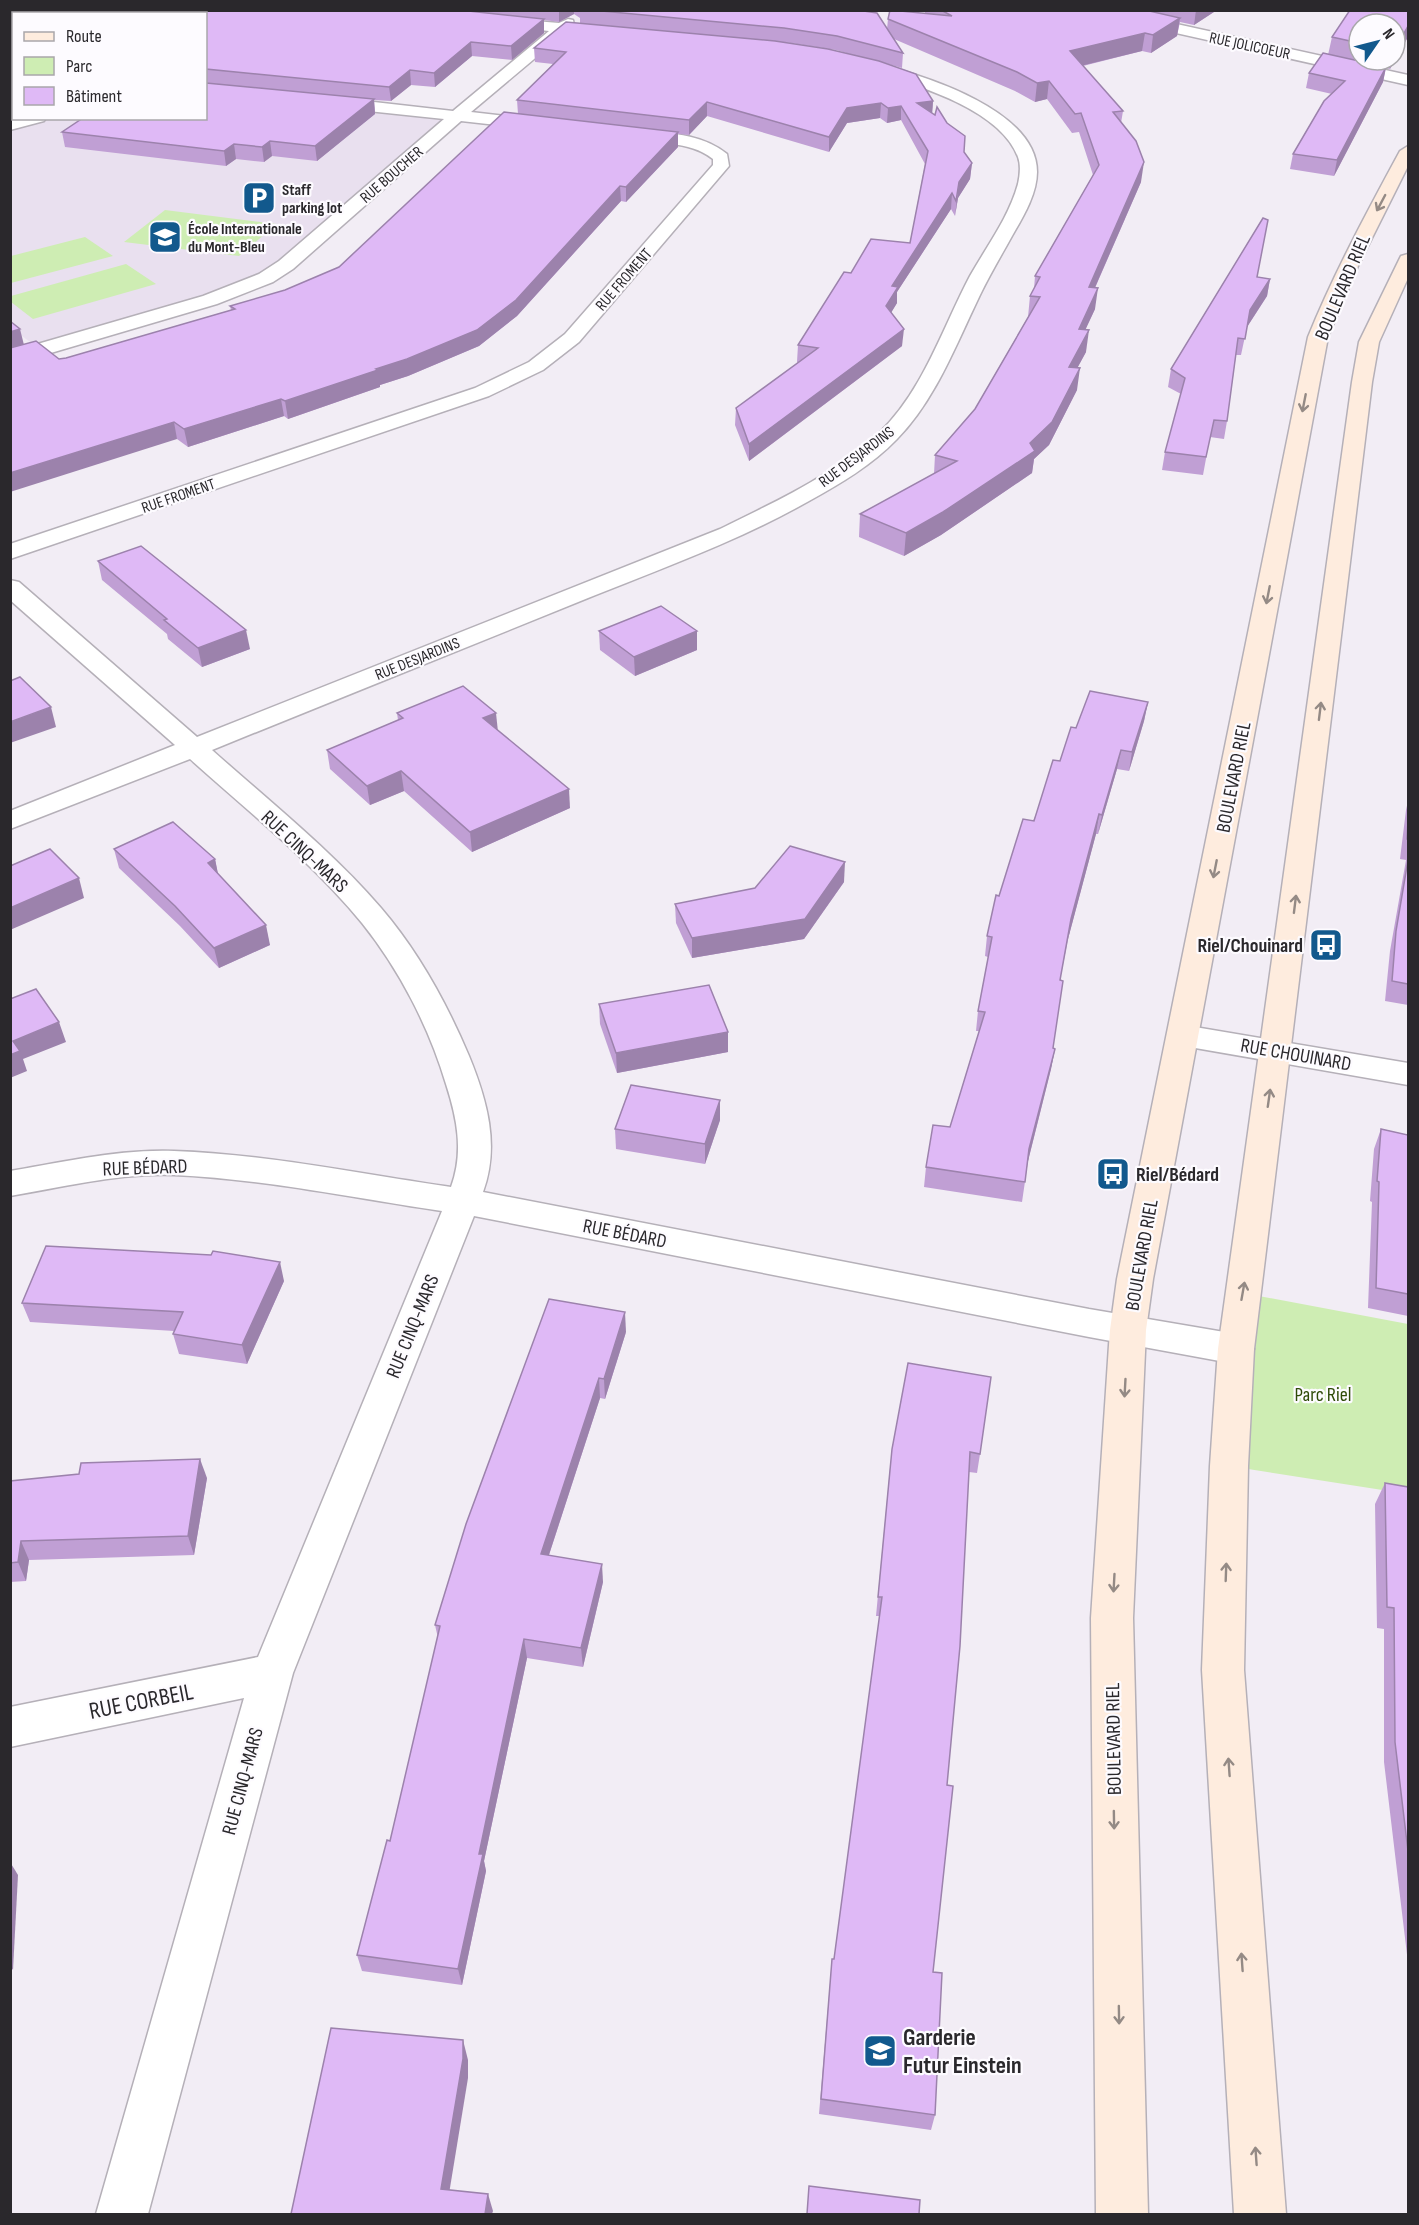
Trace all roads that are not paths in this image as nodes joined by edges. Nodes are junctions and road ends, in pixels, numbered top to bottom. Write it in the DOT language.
graph roads {
  1 [pos="583,10"];
  2 [pos="1091,10"];
  3 [pos="486,21"];
  4 [pos="562,28"];
  5 [pos="621,34"];
  6 [pos="862,65"];
  7 [pos="1408,80"];
  8 [pos="317,100"];
  9 [pos="459,115"];
  10 [pos="30,120"];
  11 [pos="10,125"];
  12 [pos="565,127"];
  13 [pos="611,132"];
  14 [pos="1408,151"];
  15 [pos="1408,260"];
  16 [pos="10,359"];
  17 [pos="1336,378"];
  18 [pos="10,552"];
  19 [pos="10,587"];
  20 [pos="194,747"];
  21 [pos="10,821"];
  22 [pos="1183,1036"];
  23 [pos="1275,1050"];
  24 [pos="1408,1074"];
  25 [pos="10,1184"];
  26 [pos="463,1201"];
  27 [pos="1128,1330"];
  28 [pos="1236,1349"];
  29 [pos="272,1673"];
  30 [pos="10,1727"];
  31 [pos="122,2214"];
  32 [pos="1122,2214"];
  33 [pos="1260,2214"];
  1 -- 4 [label="street, RUE BOUCHER"];
  2 -- 7 [label="street, RUE JOLICOEUR"];
  3 -- 4 [label="street"];
  4 -- 5 [label="street"];
  4 -- 9 [label="street, RUE BOUCHER"];
  6 -- 20 [label="street, RUE DESJARDINS"];
  8 -- 9 [label="street"];
  9 -- 12 [label="street"];
  9 -- 16 [label="street, RUE BOUCHER"];
  10 -- 11 [label="street"];
  13 -- 18 [label="street, RUE FROMENT"];
  14 -- 17 [label="street, BOULEVARD RIEL, one-way"];
  15 -- 17 [label="street, BOULEVARD RIEL"];
  17 -- 22 [label="street, BOULEVARD RIEL, one-way"];
  23 -- 17 [label="street, BOULEVARD RIEL, one-way"];
  19 -- 20 [label="street, RUE CINQ-MARS"];
  20 -- 21 [label="street, RUE DESJARDINS"];
  20 -- 26 [label="street, RUE CINQ-MARS"];
  22 -- 23 [label="street, RUE CHOUINARD"];
  22 -- 27 [label="street, BOULEVARD RIEL"];
  23 -- 24 [label="street, RUE CHOUINARD"];
  28 -- 23 [label="street, BOULEVARD RIEL, one-way"];
  25 -- 26 [label="street, RUE BÉDARD"];
  26 -- 27 [label="street, RUE BÉDARD"];
  26 -- 29 [label="street, RUE CINQ-MARS"];
  27 -- 28 [label="street, RUE BÉDARD"];
  27 -- 32 [label="street, BOULEVARD RIEL, one-way"];
  33 -- 28 [label="street, BOULEVARD RIEL, one-way"];
  29 -- 30 [label="street, RUE CORBEIL"];
  29 -- 31 [label="street, RUE CINQ-MARS"];
}
